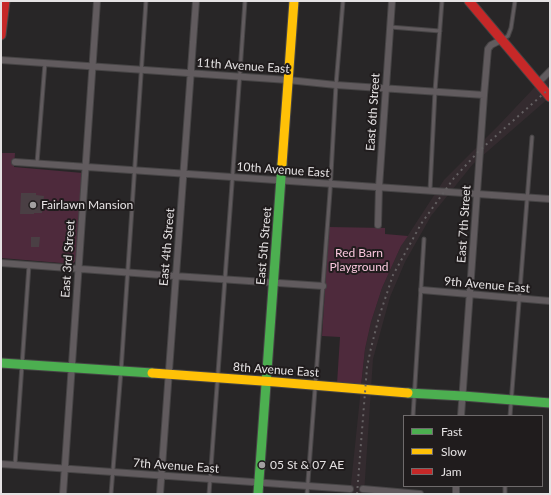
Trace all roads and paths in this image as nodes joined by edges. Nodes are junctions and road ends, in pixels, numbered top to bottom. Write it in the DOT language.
graph roads {
  1 [pos="6,1"];
  2 [pos="97,1"];
  3 [pos="146,1"];
  4 [pos="196,1"];
  5 [pos="245,1"];
  6 [pos="294,1"];
  7 [pos="343,1"];
  8 [pos="392,1"];
  9 [pos="442,1"];
  10 [pos="468,1"];
  11 [pos="516,1"];
  12 [pos="390,27"];
  13 [pos="440,31"];
  14 [pos="1,35"];
  15 [pos="501,40"];
  16 [pos="1,60"];
  17 [pos="45,63"];
  18 [pos="93,66"];
  19 [pos="141,70"];
  20 [pos="550,71"];
  21 [pos="190,74"];
  22 [pos="240,77"];
  23 [pos="288,80"];
  24 [pos="538,83"];
  25 [pos="336,85"];
  26 [pos="386,88"];
  27 [pos="435,91"];
  28 [pos="484,95"];
  29 [pos="550,97"];
  30 [pos="532,137"];
  31 [pos="14,162"];
  32 [pos="37,164"];
  33 [pos="87,167"];
  34 [pos="134,171"];
  35 [pos="184,175"];
  36 [pos="233,178"];
  37 [pos="281,180"];
  38 [pos="330,184"];
  39 [pos="379,187"];
  40 [pos="430,190"];
  41 [pos="477,195"];
  42 [pos="527,198"];
  43 [pos="550,200"];
  44 [pos="378,225"];
  45 [pos="424,239"];
  46 [pos="1,263"];
  47 [pos="29,264"];
  48 [pos="78,268"];
  49 [pos="128,273"];
  50 [pos="175,276"];
  51 [pos="225,280"];
  52 [pos="272,283"];
  53 [pos="323,286"];
  54 [pos="422,290"];
  55 [pos="470,295"];
  56 [pos="519,298"];
  57 [pos="550,301"];
  58 [pos="1,363"];
  59 [pos="21,365"];
  60 [pos="73,369"];
  61 [pos="121,371"];
  62 [pos="169,375"];
  63 [pos="217,378"];
  64 [pos="267,381"];
  65 [pos="315,385"];
  66 [pos="414,394"];
  67 [pos="463,396"];
  68 [pos="512,400"];
  69 [pos="550,403"];
  70 [pos="413,415"];
  71 [pos="461,415"];
  72 [pos="510,415"];
  73 [pos="1,464"];
  74 [pos="15,465"];
  75 [pos="65,469"];
  76 [pos="112,473"];
  77 [pos="162,476"];
  78 [pos="210,479"];
  79 [pos="259,482"];
  80 [pos="307,487"];
  81 [pos="350,489"];
  82 [pos="363,489"];
  83 [pos="63,494"];
  84 [pos="111,494"];
  85 [pos="160,494"];
  86 [pos="209,494"];
  87 [pos="258,494"];
  88 [pos="307,494"];
  89 [pos="407,494"];
  90 [pos="420,494"];
  1 -- 14 [label="main road"];
  2 -- 18 [label="street, East 3rd Street"];
  3 -- 19 [label="lane"];
  4 -- 21 [label="street, East 4th Street"];
  5 -- 22 [label="lane"];
  6 -- 23 [label="main road, East 5th Street"];
  7 -- 25 [label="lane"];
  8 -- 12 [label="street, East 6th Street"];
  9 -- 13 [label="lane"];
  10 -- 15 [label="main road"];
  11 -- 15 [label="lane"];
  12 -- 13 [label="lane"];
  12 -- 26 [label="street, East 6th Street"];
  13 -- 27 [label="lane"];
  15 -- 24 [label="main road"];
  15 -- 28 [label="street, East 7th Street"];
  16 -- 17 [label="street, 11th Avenue East"];
  17 -- 18 [label="street, 11th Avenue East"];
  17 -- 32 [label="lane"];
  18 -- 19 [label="street, 11th Avenue East"];
  18 -- 33 [label="street, East 3rd Street"];
  19 -- 21 [label="street, 11th Avenue East"];
  19 -- 34 [label="lane"];
  20 -- 24 [label="street"];
  21 -- 22 [label="street, 11th Avenue East"];
  21 -- 35 [label="street, East 4th Street"];
  22 -- 23 [label="street, 11th Avenue East"];
  22 -- 36 [label="lane"];
  23 -- 25 [label="street, 11th Avenue East"];
  23 -- 37 [label="main road, East 5th Street"];
  24 -- 29 [label="main road"];
  25 -- 26 [label="street, 11th Avenue East"];
  25 -- 38 [label="lane"];
  26 -- 27 [label="street, 11th Avenue East"];
  26 -- 39 [label="street, East 6th Street"];
  27 -- 28 [label="street, 11th Avenue East"];
  27 -- 40 [label="lane"];
  28 -- 41 [label="street, East 7th Street"];
  30 -- 42 [label="lane"];
  31 -- 32 [label="street, 10th Avenue East"];
  32 -- 33 [label="street, 10th Avenue East"];
  33 -- 34 [label="street, 10th Avenue East"];
  33 -- 48 [label="street, East 3rd Street"];
  34 -- 35 [label="street, 10th Avenue East"];
  34 -- 49 [label="lane"];
  35 -- 36 [label="street, 10th Avenue East"];
  35 -- 50 [label="street, East 4th Street"];
  36 -- 37 [label="street, 10th Avenue East"];
  36 -- 51 [label="lane"];
  37 -- 38 [label="street, 10th Avenue East"];
  37 -- 52 [label="main road, East 5th Street"];
  38 -- 39 [label="street, 10th Avenue East"];
  38 -- 53 [label="lane"];
  39 -- 40 [label="street, 10th Avenue East"];
  39 -- 44 [label="street, East 6th Street"];
  40 -- 41 [label="street, 10th Avenue East"];
  41 -- 42 [label="street, 10th Avenue East"];
  41 -- 55 [label="street, East 7th Street"];
  42 -- 43 [label="street, 10th Avenue East"];
  42 -- 56 [label="lane"];
  45 -- 54 [label="lane"];
  46 -- 47 [label="street"];
  47 -- 48 [label="street"];
  47 -- 59 [label="lane"];
  48 -- 49 [label="street"];
  48 -- 60 [label="street, East 3rd Street"];
  49 -- 50 [label="street"];
  49 -- 61 [label="lane"];
  50 -- 51 [label="street"];
  50 -- 62 [label="street, East 4th Street"];
  51 -- 52 [label="street"];
  51 -- 63 [label="lane"];
  52 -- 53 [label="street"];
  52 -- 64 [label="main road, East 5th Street"];
  53 -- 65 [label="lane"];
  54 -- 55 [label="street, 9th Avenue East"];
  54 -- 66 [label="lane"];
  55 -- 56 [label="street, 9th Avenue East"];
  55 -- 67 [label="street, East 7th Street"];
  56 -- 57 [label="street, 9th Avenue East"];
  56 -- 68 [label="lane"];
  58 -- 59 [label="main road, 8th Avenue East"];
  59 -- 60 [label="main road, 8th Avenue East"];
  59 -- 74 [label="lane"];
  60 -- 61 [label="main road, 8th Avenue East"];
  60 -- 75 [label="street, East 3rd Street"];
  61 -- 62 [label="main road, 8th Avenue East"];
  61 -- 76 [label="lane"];
  62 -- 63 [label="main road, 8th Avenue East"];
  62 -- 77 [label="street, East 4th Street"];
  63 -- 64 [label="main road, 8th Avenue East"];
  63 -- 78 [label="lane"];
  64 -- 65 [label="main road, 8th Avenue East"];
  64 -- 79 [label="main road, East 5th Street"];
  65 -- 66 [label="main road, 8th Avenue East"];
  65 -- 80 [label="lane"];
  66 -- 67 [label="main road, 8th Avenue East"];
  66 -- 70 [label="lane"];
  67 -- 68 [label="main road, 8th Avenue East"];
  67 -- 71 [label="street, East 7th Street"];
  68 -- 69 [label="main road, 8th Avenue East"];
  68 -- 72 [label="lane"];
  73 -- 74 [label="street, 7th Avenue East"];
  74 -- 75 [label="street, 7th Avenue East"];
  75 -- 76 [label="street, 7th Avenue East"];
  75 -- 83 [label="street, East 3rd Street"];
  76 -- 77 [label="street, 7th Avenue East"];
  76 -- 84 [label="lane"];
  77 -- 78 [label="street, 7th Avenue East"];
  77 -- 85 [label="street, East 4th Street"];
  78 -- 79 [label="street, 7th Avenue East"];
  78 -- 86 [label="lane"];
  79 -- 80 [label="street, 7th Avenue East"];
  79 -- 87 [label="main road, East 5th Street"];
  80 -- 81 [label="street, 7th Avenue East"];
  80 -- 88 [label="lane"];
  82 -- 89 [label="street"];
  89 -- 90 [label="street"];
}
